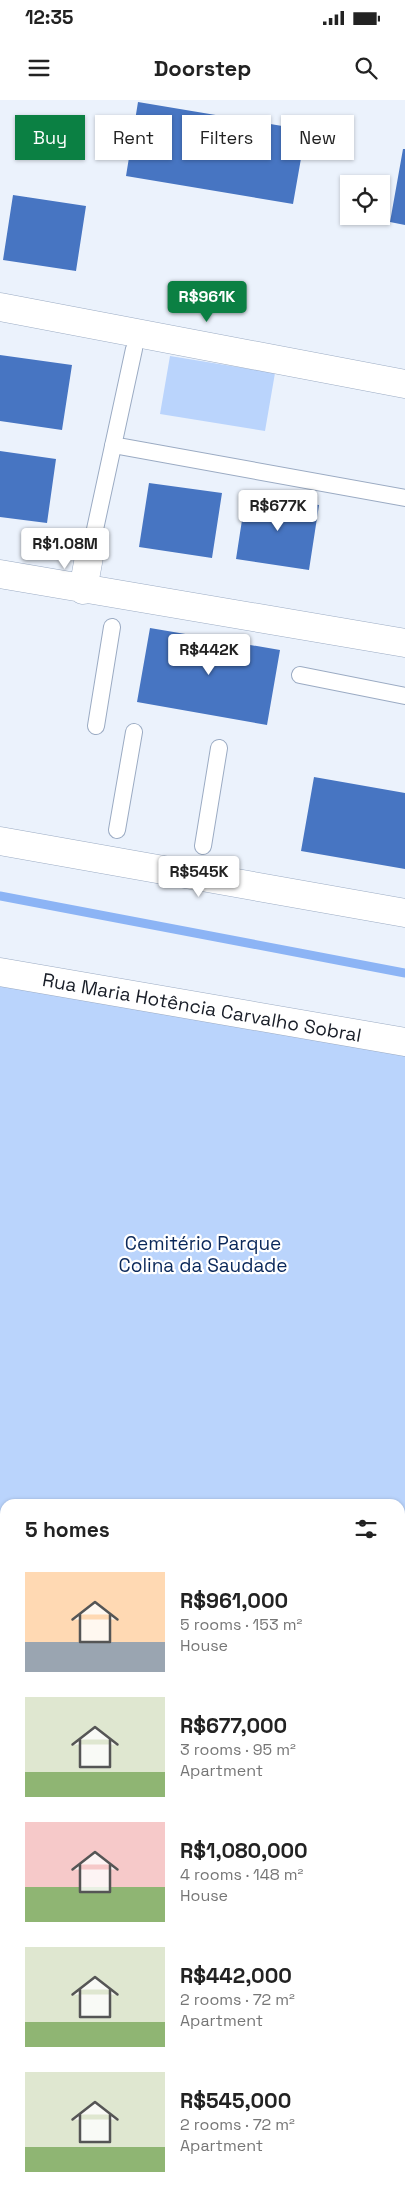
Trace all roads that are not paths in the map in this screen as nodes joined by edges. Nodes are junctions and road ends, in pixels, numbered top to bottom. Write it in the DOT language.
graph roads {
  1 [pos="0,307"];
  2 [pos="135,341"];
  3 [pos="405,384"];
  4 [pos="113,445"];
  5 [pos="405,498"];
  6 [pos="89,558"];
  7 [pos="0,574"];
  8 [pos="83,590"];
  9 [pos="112,627"];
  10 [pos="405,643"];
  11 [pos="300,675"];
  12 [pos="405,696"];
  13 [pos="96,726"];
  14 [pos="134,732"];
  15 [pos="219,748"];
  16 [pos="117,830"];
  17 [pos="0,842"];
  18 [pos="202,846"];
  19 [pos="405,913"];
  20 [pos="0,972"];
  21 [pos="405,1042"];
  1 -- 2 [label="street"];
  2 -- 3 [label="street"];
  2 -- 4 [label="lane"];
  4 -- 5 [label="lane"];
  4 -- 6 [label="lane"];
  6 -- 8 [label="street"];
  7 -- 8 [label="street"];
  8 -- 10 [label="street"];
  9 -- 13 [label="lane"];
  11 -- 12 [label="lane"];
  14 -- 16 [label="lane"];
  15 -- 18 [label="lane"];
  17 -- 19 [label="street"];
  20 -- 21 [label="street, Rua Maria Hotência Carvalho Sobral"];
}
